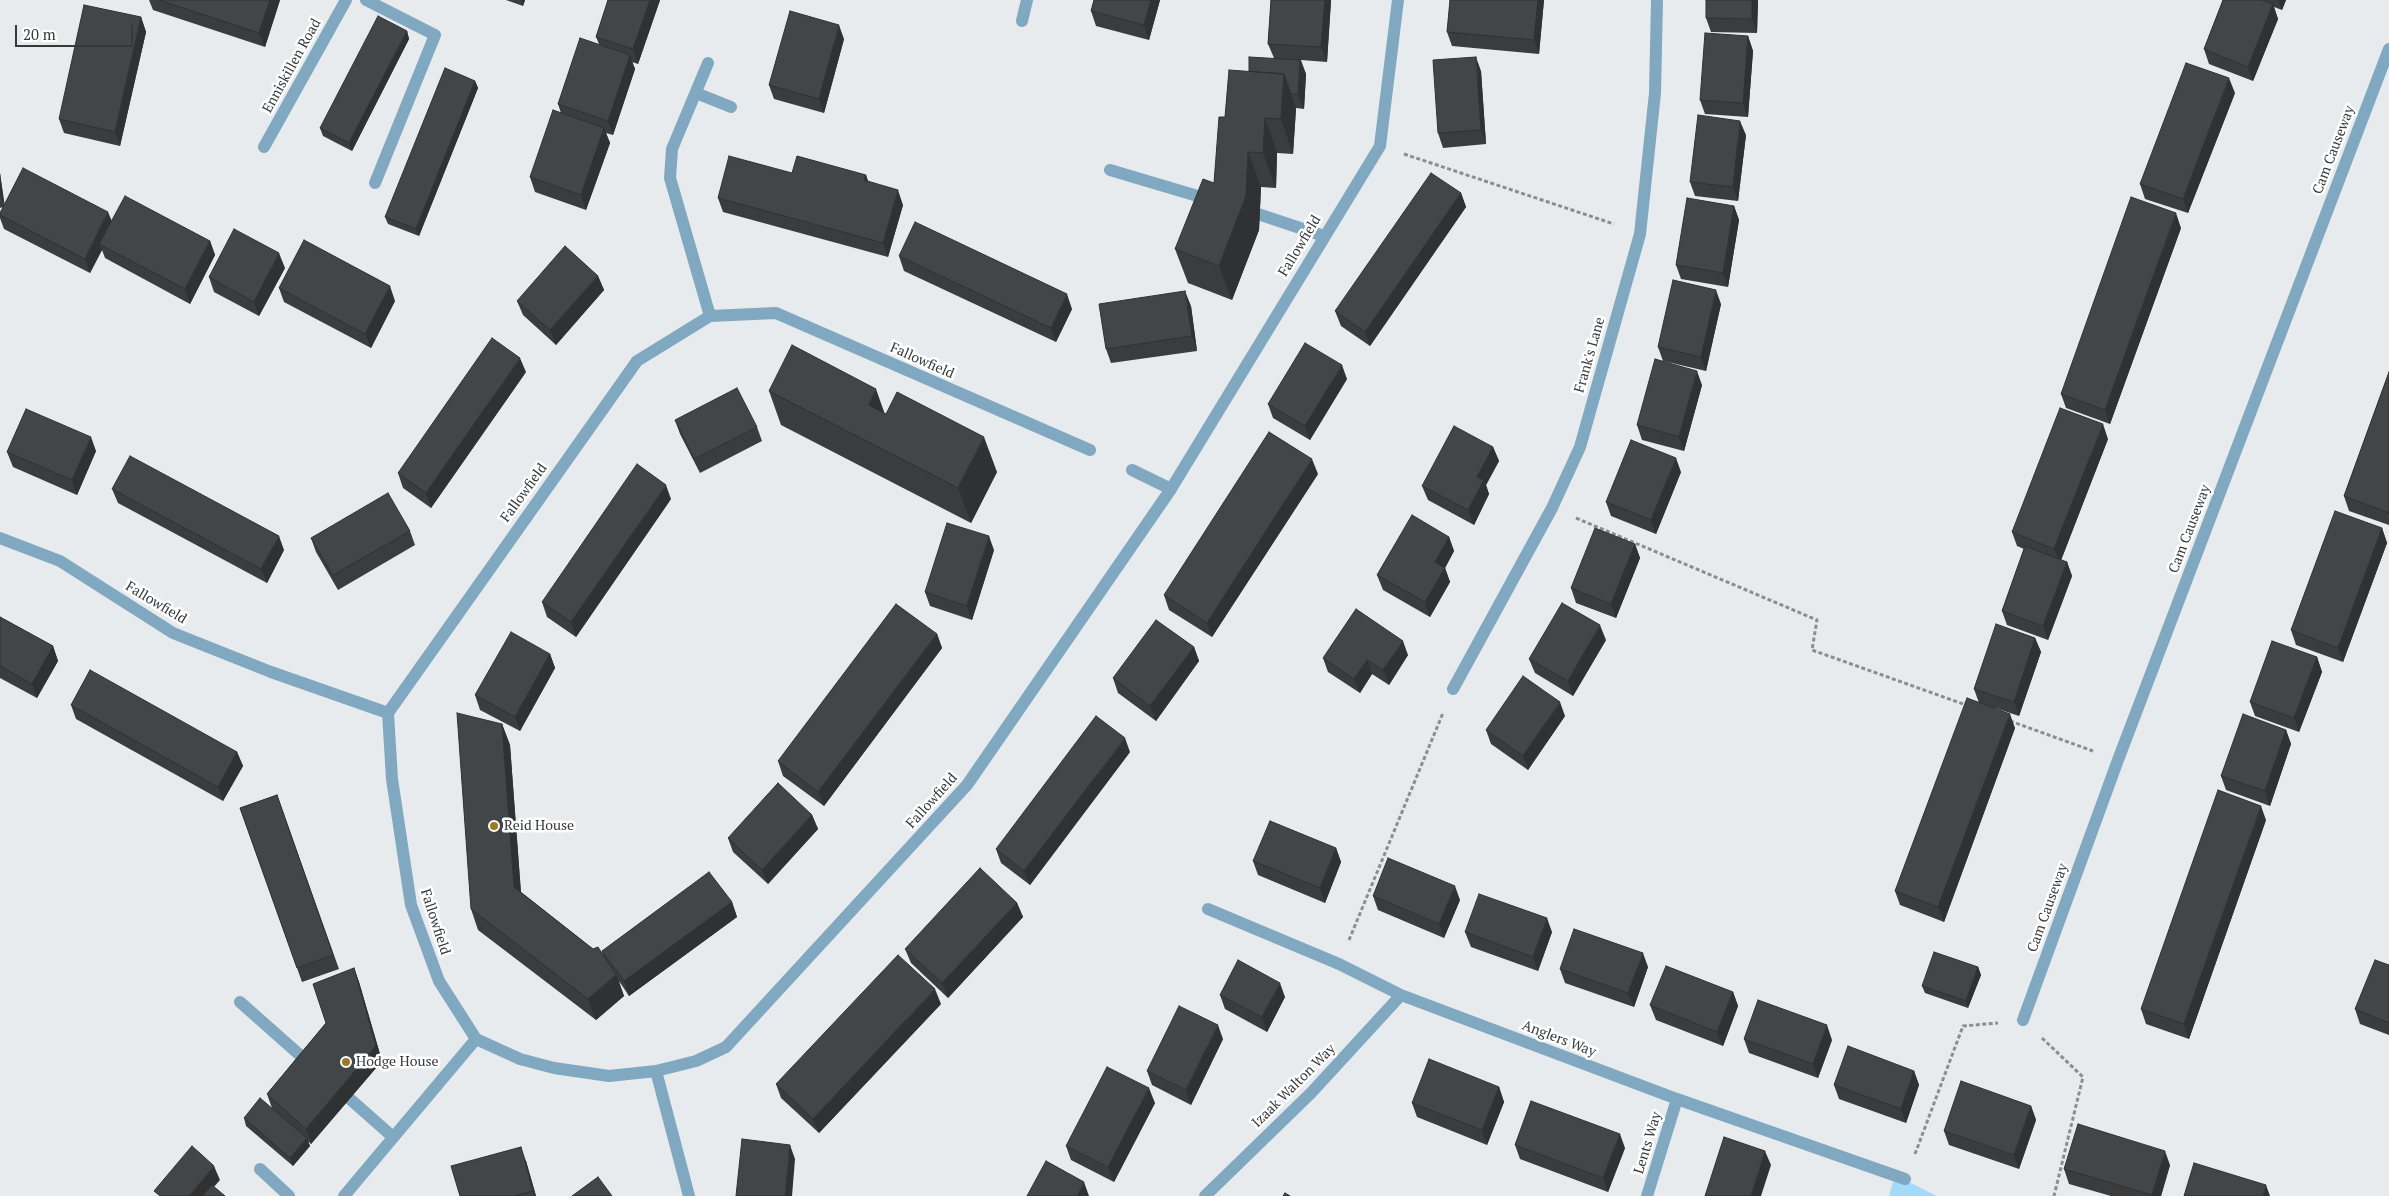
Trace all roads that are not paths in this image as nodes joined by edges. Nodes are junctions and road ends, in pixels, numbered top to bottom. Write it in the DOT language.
graph roads {
  1 [pos="346,0"];
  2 [pos="366,0"];
  3 [pos="1027,0"];
  4 [pos="1398,0"];
  5 [pos="1657,0"];
  6 [pos="1022,21"];
  7 [pos="2389,49"];
  8 [pos="708,63"];
  9 [pos="696,93"];
  10 [pos="731,107"];
  11 [pos="264,147"];
  12 [pos="1110,170"];
  13 [pos="376,184"];
  14 [pos="1219,203"];
  15 [pos="1258,214"];
  16 [pos="1324,236"];
  17 [pos="710,316"];
  18 [pos="1090,450"];
  19 [pos="1132,470"];
  20 [pos="1171,489"];
  21 [pos="0,538"];
  22 [pos="1453,689"];
  23 [pos="388,713"];
  24 [pos="1208,909"];
  25 [pos="1401,995"];
  26 [pos="240,1002"];
  27 [pos="2023,1020"];
  28 [pos="476,1039"];
  29 [pos="310,1064"];
  30 [pos="656,1071"];
  31 [pos="350,1099"];
  32 [pos="1677,1099"];
  33 [pos="393,1137"];
  34 [pos="260,1169"];
  35 [pos="1905,1179"];
  36 [pos="289,1196"];
  37 [pos="344,1196"];
  38 [pos="689,1196"];
  39 [pos="1205,1196"];
  40 [pos="1647,1196"];
  1 -- 11 [label="street, Enniskillen Road"];
  2 -- 13 [label="street"];
  3 -- 6 [label="street"];
  4 -- 16 [label="street, Fallowfield"];
  5 -- 22 [label="street, Frank's Lane"];
  7 -- 27 [label="street, Cam Causeway"];
  8 -- 9 [label="street"];
  9 -- 10 [label="street"];
  9 -- 17 [label="street"];
  12 -- 14 [label="street"];
  15 -- 16 [label="street"];
  16 -- 20 [label="street, Fallowfield"];
  17 -- 18 [label="street, Fallowfield"];
  17 -- 23 [label="street, Fallowfield"];
  19 -- 20 [label="street"];
  20 -- 30 [label="street, Fallowfield"];
  21 -- 23 [label="street, Fallowfield"];
  23 -- 28 [label="street, Fallowfield"];
  24 -- 25 [label="street, Anglers Way"];
  25 -- 32 [label="street, Anglers Way"];
  25 -- 39 [label="street, Izaak Walton Way"];
  26 -- 29 [label="street"];
  28 -- 30 [label="street, Fallowfield"];
  28 -- 33 [label="street"];
  30 -- 38 [label="street"];
  31 -- 33 [label="street"];
  32 -- 35 [label="street, Anglers Way"];
  32 -- 40 [label="street, Lents Way"];
  33 -- 37 [label="street"];
  34 -- 36 [label="street"];
}
